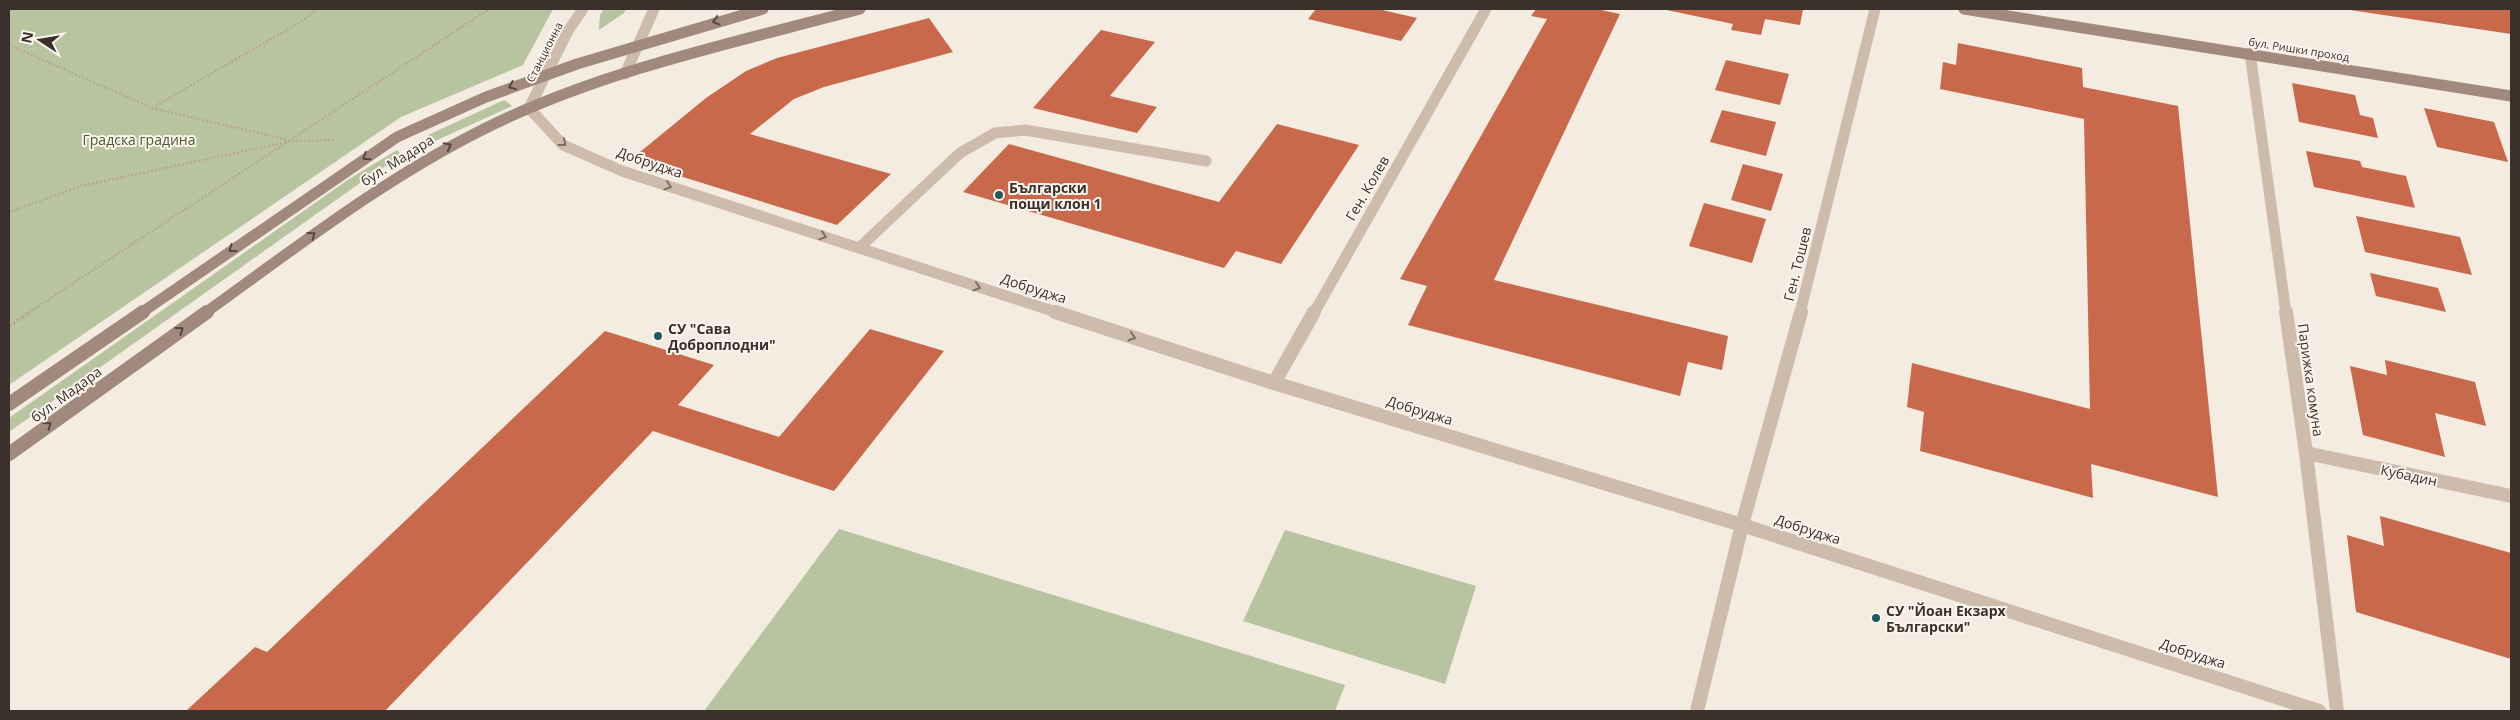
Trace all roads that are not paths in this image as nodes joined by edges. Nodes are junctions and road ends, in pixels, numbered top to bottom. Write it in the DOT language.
graph roads {
  1 [pos="583,9"];
  2 [pos="654,9"];
  3 [pos="763,9"];
  4 [pos="860,9"];
  5 [pos="1486,9"];
  6 [pos="1875,9"];
  7 [pos="1964,9"];
  8 [pos="1994,9"];
  9 [pos="2083,27"];
  10 [pos="638,42"];
  11 [pos="2250,53"];
  12 [pos="549,71"];
  13 [pos="625,74"];
  14 [pos="2511,96"];
  15 [pos="529,108"];
  16 [pos="1206,161"];
  17 [pos="859,248"];
  18 [pos="1274,383"];
  19 [pos="9,404"];
  20 [pos="2306,453"];
  21 [pos="9,454"];
  22 [pos="2511,496"];
  23 [pos="1742,525"];
  24 [pos="1697,711"];
  25 [pos="2319,711"];
  26 [pos="2337,711"];
  1 -- 12 [label="street, Станционна"];
  2 -- 10 [label="street"];
  3 -- 10 [label="main road, бул. Мадара, one-way"];
  4 -- 13 [label="main road, бул. Мадара"];
  5 -- 18 [label="street, Ген. Колев"];
  6 -- 23 [label="street, Ген. Тошев"];
  7 -- 9 [label="main road, бул. Ришки проход"];
  8 -- 9 [label="main road, бул. Ришки проход"];
  9 -- 11 [label="main road, бул. Ришки проход"];
  10 -- 12 [label="main road, бул. Мадара"];
  10 -- 13 [label="street"];
  11 -- 14 [label="main road, бул. Ришки проход"];
  11 -- 20 [label="street, Парижка комуна"];
  12 -- 15 [label="street, Станционна"];
  12 -- 19 [label="main road, бул. Мадара, one-way"];
  13 -- 15 [label="main road, бул. Мадара"];
  15 -- 17 [label="street, Добруджа, one-way"];
  21 -- 15 [label="main road, бул. Мадара, one-way"];
  16 -- 17 [label="street"];
  17 -- 18 [label="street, Добруджа, one-way"];
  18 -- 23 [label="street, Добруджа"];
  20 -- 22 [label="street, Кубадин"];
  20 -- 26 [label="street, Парижка комуна"];
  23 -- 24 [label="street, Ген. Тошев"];
  23 -- 25 [label="street, Добруджа"];
}
